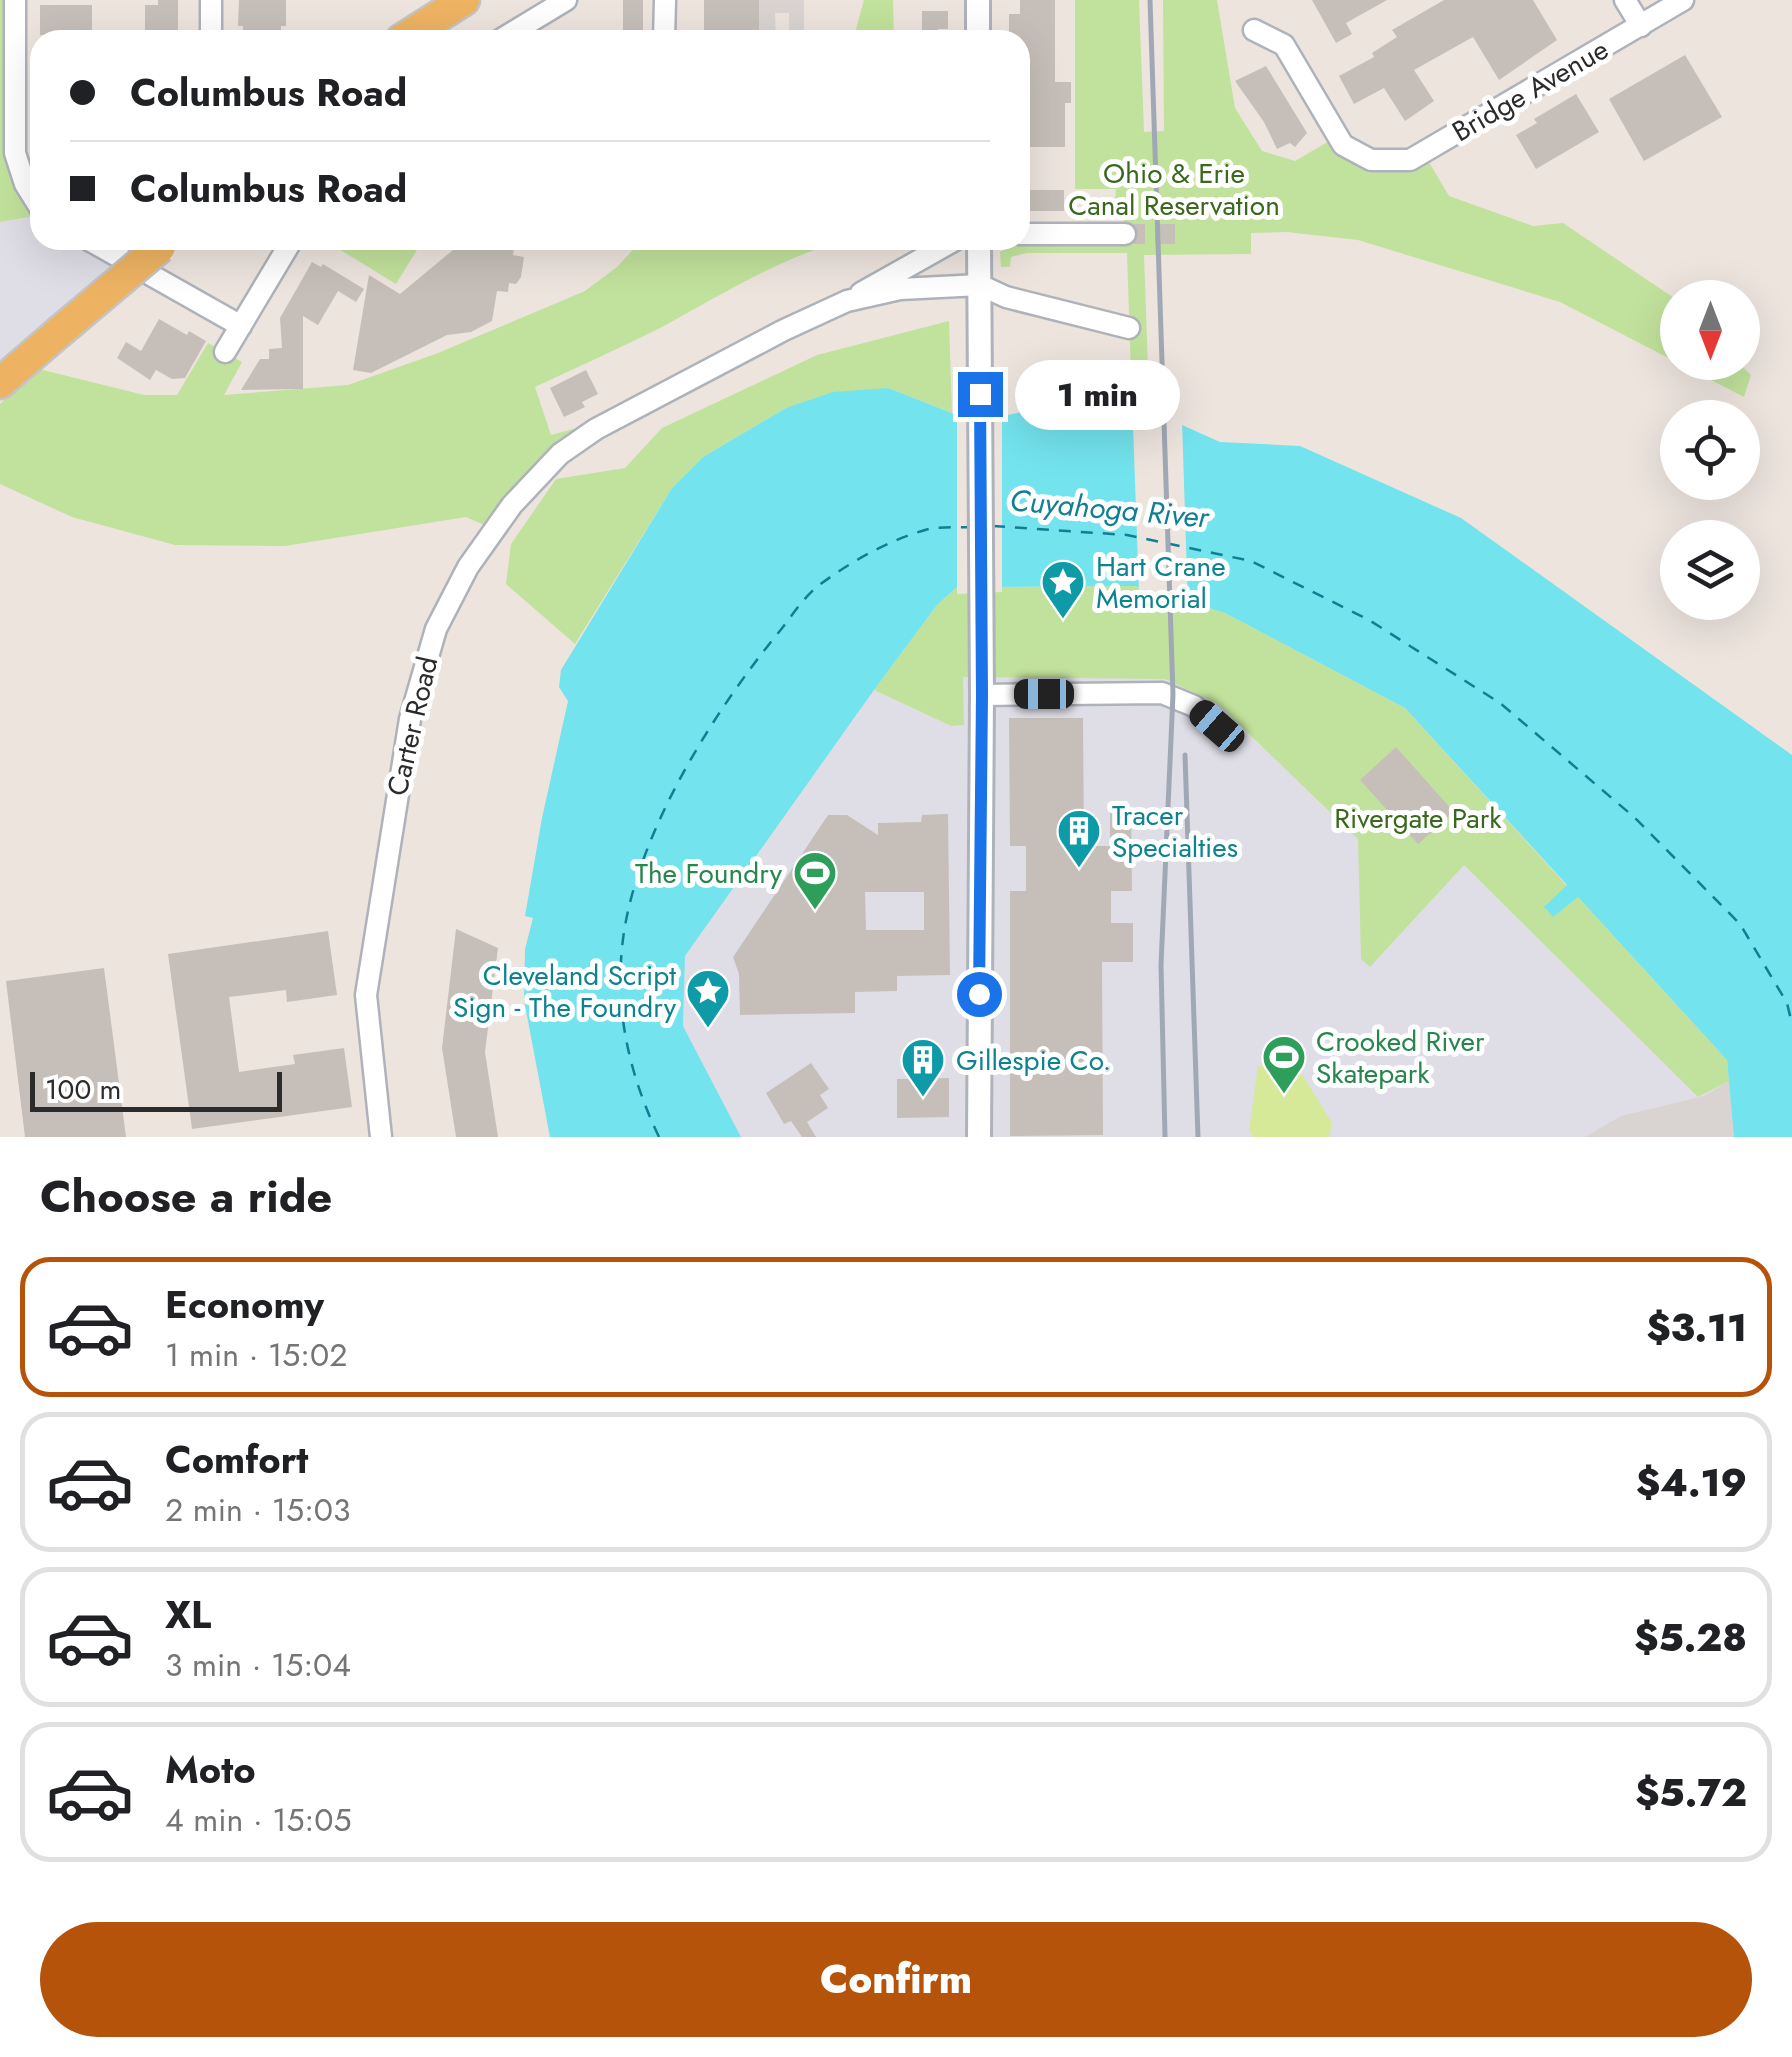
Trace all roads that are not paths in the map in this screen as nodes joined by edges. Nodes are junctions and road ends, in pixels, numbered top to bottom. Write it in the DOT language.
graph roads {
  1 [pos="15,0"];
  2 [pos="211,0"];
  3 [pos="464,0"];
  4 [pos="566,0"];
  5 [pos="664,0"];
  6 [pos="978,0"];
  7 [pos="1624,0"];
  8 [pos="1682,0"];
  9 [pos="1641,26"];
  10 [pos="212,30"];
  11 [pos="417,30"];
  12 [pos="519,30"];
  13 [pos="664,30"];
  14 [pos="978,30"];
  15 [pos="1254,30"];
  16 [pos="30,192"];
  17 [pos="1030,234"];
  18 [pos="1125,234"];
  19 [pos="107,250"];
  20 [pos="155,250"];
  21 [pos="286,250"];
  22 [pos="934,250"];
  23 [pos="979,250"];
  24 [pos="980,285"];
  25 [pos="847,302"];
  26 [pos="240,326"];
  27 [pos="1128,328"];
  28 [pos="225,352"];
  29 [pos="0,383"];
  30 [pos="982,695"];
  31 [pos="1217,726"];
  32 [pos="381,1137"];
  33 [pos="979,1137"];
  1 -- 16 [label="street"];
  2 -- 10 [label="street"];
  3 -- 11 [label="main road"];
  4 -- 12 [label="street"];
  5 -- 13 [label="street"];
  6 -- 14 [label="street"];
  7 -- 9 [label="street"];
  8 -- 9 [label="street, Bridge Avenue"];
  9 -- 15 [label="street, Bridge Avenue"];
  17 -- 18 [label="street"];
  19 -- 26 [label="street"];
  20 -- 29 [label="main road, bridge"];
  21 -- 26 [label="street"];
  22 -- 25 [label="street"];
  23 -- 24 [label="street"];
  24 -- 25 [label="street, Carter Road"];
  24 -- 27 [label="street"];
  24 -- 30 [label="street"];
  25 -- 32 [label="street, Carter Road"];
  26 -- 28 [label="street"];
  30 -- 31 [label="street"];
  30 -- 33 [label="street"];
}
